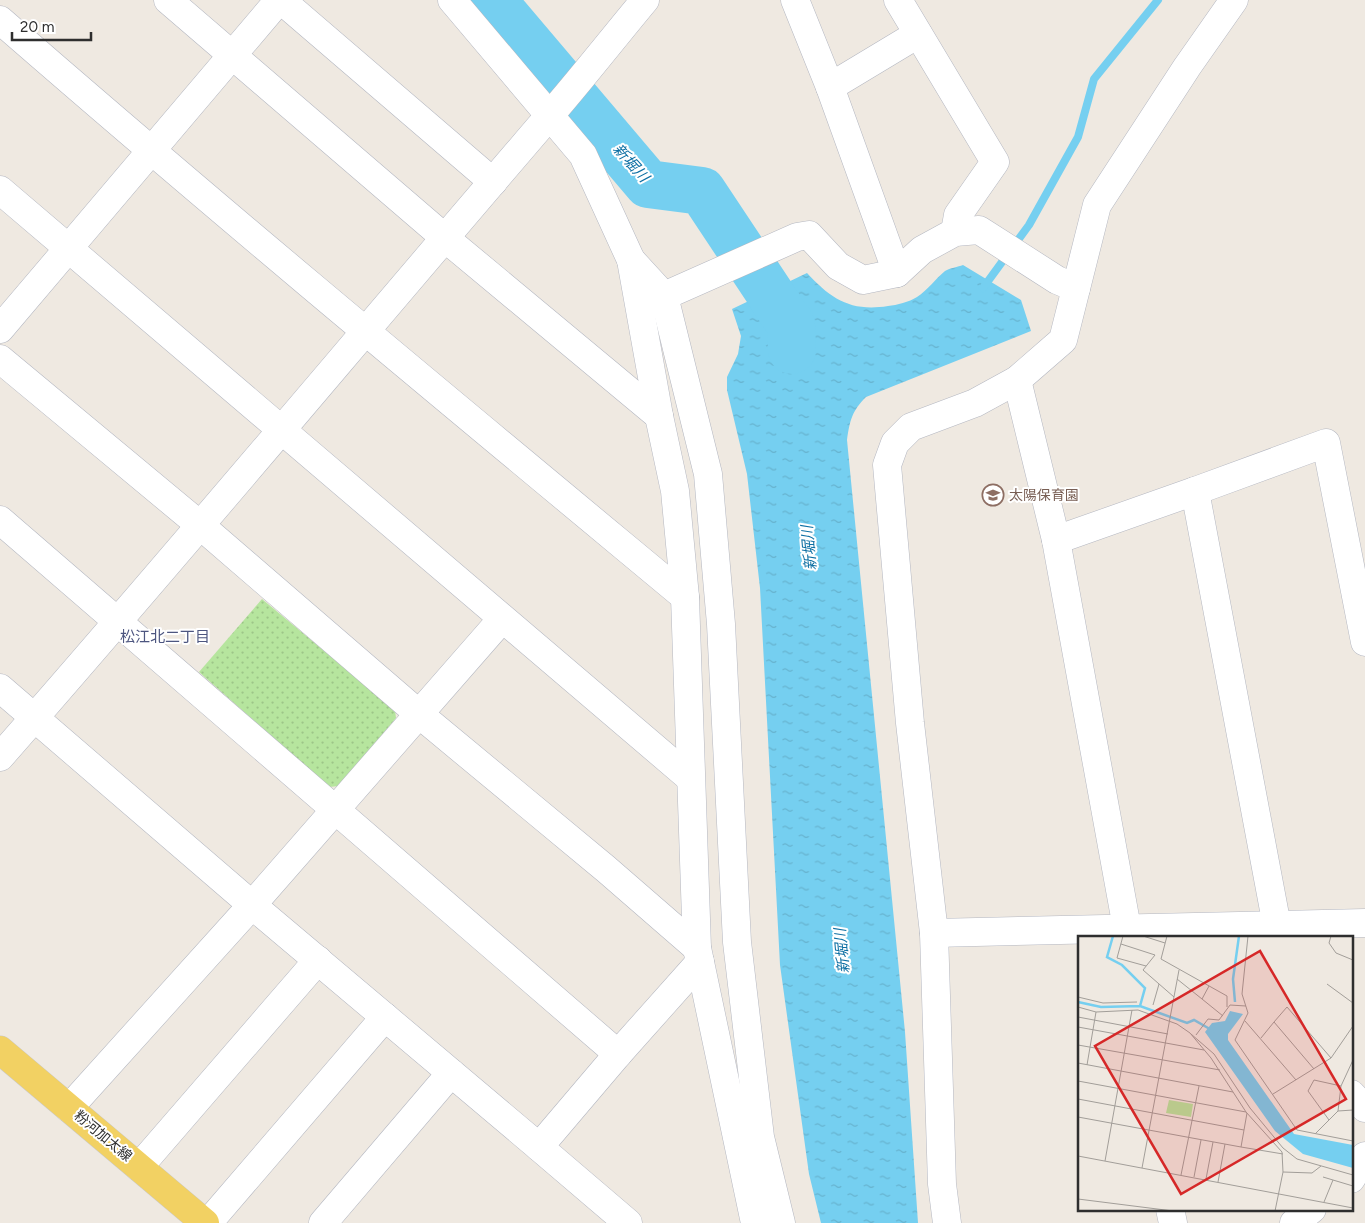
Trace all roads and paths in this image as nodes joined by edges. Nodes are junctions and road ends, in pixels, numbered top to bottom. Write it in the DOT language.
graph roads {
  1 [pos="168,0"];
  2 [pos="280,0"];
  3 [pos="452,0"];
  4 [pos="645,0"];
  5 [pos="795,0"];
  6 [pos="898,0"];
  7 [pos="1234,0"];
  8 [pos="0,20"];
  9 [pos="918,34"];
  10 [pos="232,55"];
  11 [pos="830,87"];
  12 [pos="553,111"];
  13 [pos="151,151"];
  14 [pos="493,182"];
  15 [pos="0,190"];
  16 [pos="967,231"];
  17 [pos="445,238"];
  18 [pos="68,248"];
  19 [pos="631,260"];
  20 [pos="897,273"];
  21 [pos="1066,284"];
  22 [pos="672,293"];
  23 [pos="0,329"];
  24 [pos="365,332"];
  25 [pos="0,359"];
  26 [pos="1017,380"];
  27 [pos="659,416"];
  28 [pos="281,430"];
  29 [pos="1195,491"];
  30 [pos="0,520"];
  31 [pos="201,526"];
  32 [pos="1056,540"];
  33 [pos="685,597"];
  34 [pos="502,619"];
  35 [pos="119,622"];
  36 [pos="1365,642"];
  37 [pos="0,688"];
  38 [pos="419,714"];
  39 [pos="35,718"];
  40 [pos="0,757"];
  41 [pos="690,778"];
  42 [pos="336,810"];
  43 [pos="252,905"];
  44 [pos="1365,923"];
  45 [pos="1277,926"];
  46 [pos="1127,928"];
  47 [pos="934,933"];
  48 [pos="699,955"];
  49 [pos="318,960"];
  50 [pos="385,1017"];
  51 [pos="0,1050"];
  52 [pos="618,1054"];
  53 [pos="451,1073"];
  54 [pos="1352,1095"];
  55 [pos="69,1108"];
  56 [pos="1365,1108"];
  57 [pos="539,1147"];
  58 [pos="1365,1156"];
  59 [pos="139,1167"];
  60 [pos="1352,1177"];
  61 [pos="1170,1210"];
  62 [pos="1311,1210"];
  63 [pos="206,1223"];
  64 [pos="324,1223"];
  65 [pos="628,1223"];
  66 [pos="755,1223"];
  67 [pos="781,1223"];
  68 [pos="947,1223"];
  69 [pos="1172,1223"];
  70 [pos="1294,1223"];
  1 -- 10 [label="street"];
  2 -- 10 [label="street"];
  2 -- 14 [label="street"];
  3 -- 12 [label="street"];
  4 -- 12 [label="street"];
  5 -- 11 [label="street"];
  6 -- 9 [label="street"];
  7 -- 21 [label="street"];
  8 -- 13 [label="street"];
  9 -- 11 [label="street"];
  9 -- 16 [label="street"];
  10 -- 13 [label="street"];
  10 -- 17 [label="street"];
  11 -- 20 [label="street"];
  12 -- 14 [label="street"];
  12 -- 19 [label="street"];
  13 -- 18 [label="street"];
  13 -- 24 [label="street"];
  14 -- 17 [label="street"];
  15 -- 18 [label="street"];
  16 -- 20 [label="street"];
  16 -- 21 [label="street"];
  17 -- 24 [label="street"];
  17 -- 27 [label="street"];
  18 -- 23 [label="street"];
  18 -- 28 [label="street"];
  19 -- 22 [label="street"];
  19 -- 27 [label="street"];
  20 -- 22 [label="street"];
  21 -- 26 [label="street"];
  22 -- 67 [label="street"];
  24 -- 28 [label="street"];
  24 -- 33 [label="street"];
  25 -- 31 [label="street"];
  26 -- 32 [label="street"];
  26 -- 47 [label="street"];
  27 -- 33 [label="street"];
  28 -- 31 [label="street"];
  28 -- 34 [label="street"];
  29 -- 32 [label="street"];
  29 -- 36 [label="street"];
  29 -- 45 [label="street"];
  30 -- 35 [label="street"];
  31 -- 35 [label="street"];
  31 -- 38 [label="street"];
  32 -- 46 [label="street"];
  33 -- 41 [label="street"];
  34 -- 38 [label="street"];
  34 -- 41 [label="street"];
  35 -- 39 [label="street"];
  35 -- 42 [label="street"];
  37 -- 39 [label="street"];
  38 -- 42 [label="street"];
  38 -- 48 [label="street"];
  39 -- 40 [label="street"];
  39 -- 43 [label="street"];
  41 -- 48 [label="street"];
  42 -- 43 [label="street"];
  42 -- 52 [label="street"];
  43 -- 49 [label="street"];
  43 -- 55 [label="street"];
  44 -- 45 [label="street"];
  45 -- 46 [label="street"];
  46 -- 47 [label="street"];
  47 -- 68 [label="street"];
  48 -- 52 [label="street"];
  48 -- 66 [label="street"];
  49 -- 50 [label="street"];
  49 -- 59 [label="street"];
  50 -- 53 [label="street"];
  50 -- 63 [label="street"];
  51 -- 55 [label="main road, 粉河加太線"];
  52 -- 57 [label="street"];
  53 -- 57 [label="street"];
  53 -- 64 [label="street"];
  54 -- 56 [label="street"];
  55 -- 59 [label="main road, 粉河加太線"];
  57 -- 65 [label="street"];
  58 -- 60 [label="street"];
  59 -- 63 [label="main road, 粉河加太線"];
  61 -- 69 [label="street"];
  62 -- 70 [label="street"];
}
